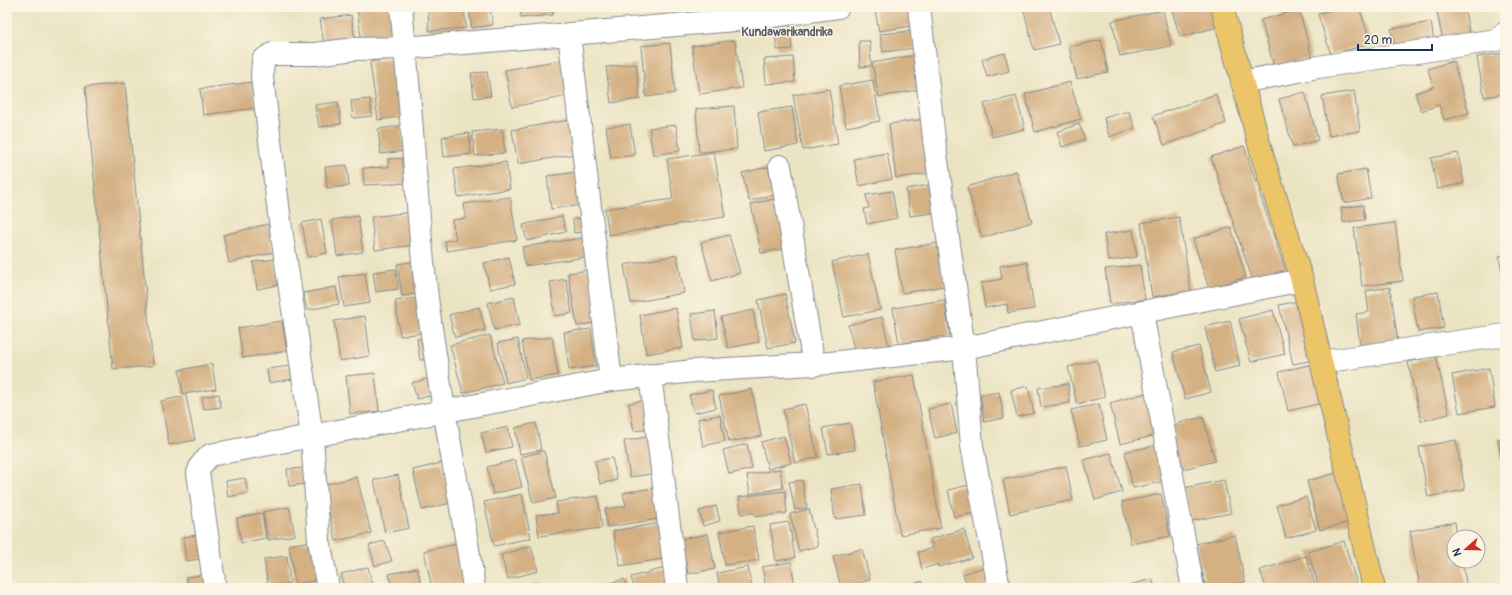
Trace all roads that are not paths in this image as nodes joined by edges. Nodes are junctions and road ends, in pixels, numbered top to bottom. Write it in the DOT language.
graph roads {
  1 [pos="401,7"];
  2 [pos="838,7"];
  3 [pos="919,7"];
  4 [pos="1222,7"];
  5 [pos="664,17"];
  6 [pos="1505,33"];
  7 [pos="569,34"];
  8 [pos="405,48"];
  9 [pos="1242,82"];
  10 [pos="780,166"];
  11 [pos="1302,280"];
  12 [pos="1142,313"];
  13 [pos="1505,335"];
  14 [pos="964,348"];
  15 [pos="1322,362"];
  16 [pos="814,365"];
  17 [pos="650,375"];
  18 [pos="611,380"];
  19 [pos="444,412"];
  20 [pos="312,436"];
  21 [pos="215,588"];
  22 [pos="328,588"];
  23 [pos="474,588"];
  24 [pos="678,588"];
  25 [pos="999,588"];
  26 [pos="1193,588"];
  27 [pos="1374,588"];
  1 -- 8 [label="street"];
  2 -- 5 [label="street"];
  3 -- 14 [label="street"];
  4 -- 9 [label="main road"];
  5 -- 7 [label="street"];
  6 -- 9 [label="street"];
  7 -- 8 [label="street"];
  7 -- 18 [label="street"];
  8 -- 19 [label="street"];
  8 -- 20 [label="street"];
  9 -- 11 [label="main road"];
  10 -- 16 [label="street"];
  11 -- 12 [label="street"];
  11 -- 15 [label="main road"];
  12 -- 14 [label="street"];
  12 -- 26 [label="street"];
  13 -- 15 [label="street"];
  14 -- 16 [label="street"];
  14 -- 25 [label="street"];
  15 -- 27 [label="main road"];
  16 -- 17 [label="street"];
  17 -- 18 [label="street"];
  17 -- 24 [label="street"];
  18 -- 19 [label="street"];
  19 -- 20 [label="street"];
  19 -- 23 [label="street"];
  20 -- 21 [label="street"];
  20 -- 22 [label="street"];
}
